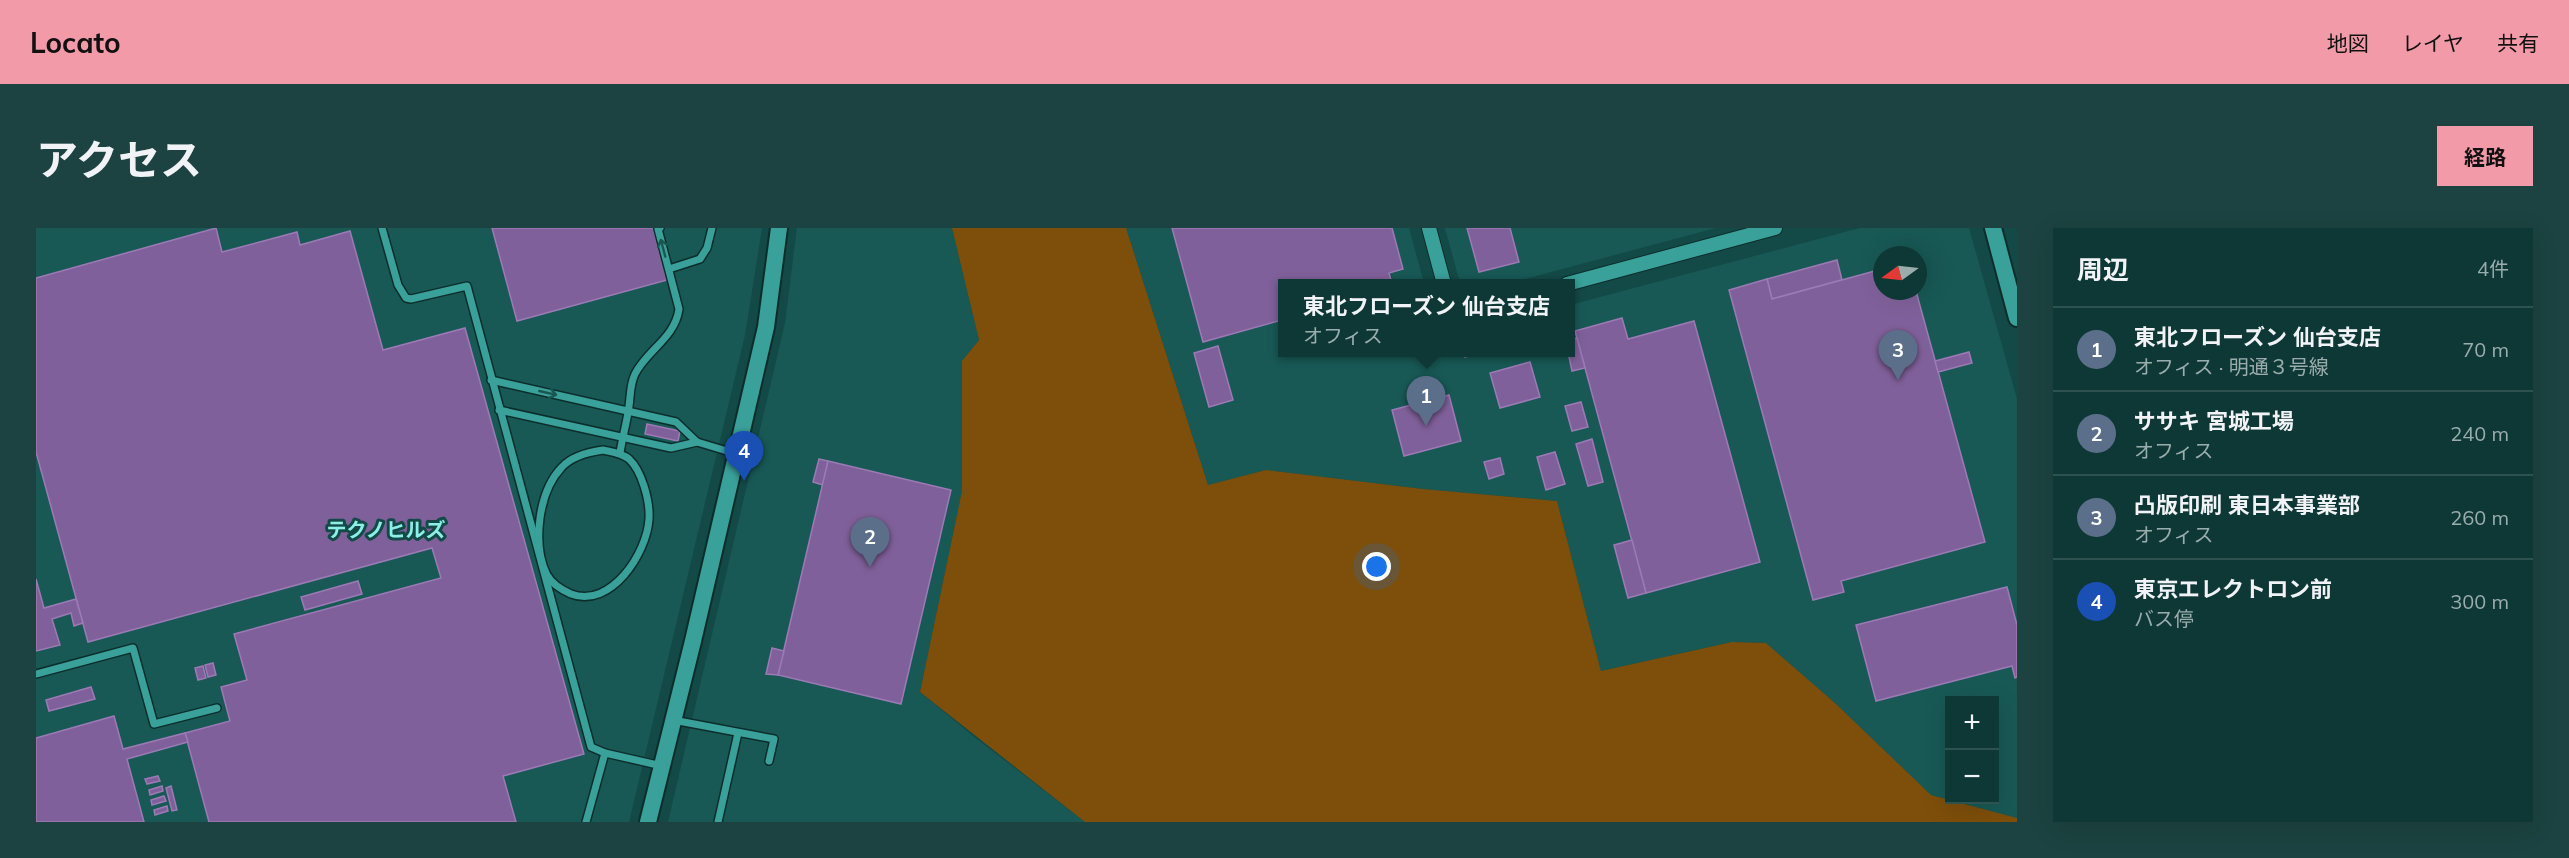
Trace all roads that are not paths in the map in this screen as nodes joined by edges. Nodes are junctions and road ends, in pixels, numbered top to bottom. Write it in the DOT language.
graph roads {
  1 [pos="382,228"];
  2 [pos="659,228"];
  3 [pos="712,228"];
  4 [pos="779,228"];
  5 [pos="1429,228"];
  6 [pos="1775,228"];
  7 [pos="1993,228"];
  8 [pos="669,269"];
  9 [pos="1443,279"];
  10 [pos="1575,282"];
  11 [pos="2017,318"];
  12 [pos="491,380"];
  13 [pos="499,410"];
  14 [pos="628,411"];
  15 [pos="622,436"];
  16 [pos="697,442"];
  17 [pos="620,453"];
  18 [pos="736,454"];
  19 [pos="540,558"];
  20 [pos="36,674"];
  21 [pos="217,708"];
  22 [pos="674,720"];
  23 [pos="738,733"];
  24 [pos="605,753"];
  25 [pos="769,761"];
  26 [pos="662,766"];
  27 [pos="586,822"];
  28 [pos="648,822"];
  29 [pos="718,822"];
  1 -- 12 [label="lane"];
  8 -- 2 [label="lane, one-way"];
  3 -- 8 [label="lane"];
  4 -- 18 [label="street"];
  5 -- 9 [label="street"];
  6 -- 10 [label="street"];
  7 -- 11 [label="street"];
  8 -- 14 [label="lane"];
  12 -- 13 [label="lane"];
  12 -- 14 [label="lane, one-way"];
  13 -- 15 [label="lane"];
  13 -- 19 [label="lane"];
  14 -- 15 [label="lane"];
  14 -- 16 [label="lane"];
  15 -- 16 [label="lane"];
  15 -- 17 [label="lane"];
  16 -- 18 [label="lane"];
  17 -- 19 [label="lane"];
  17 -- 19 [label="lane"];
  18 -- 22 [label="street"];
  19 -- 24 [label="lane"];
  20 -- 21 [label="lane"];
  22 -- 23 [label="lane"];
  22 -- 26 [label="street"];
  23 -- 25 [label="lane"];
  23 -- 29 [label="lane"];
  24 -- 26 [label="lane"];
  24 -- 27 [label="lane"];
  26 -- 28 [label="street"];
}
